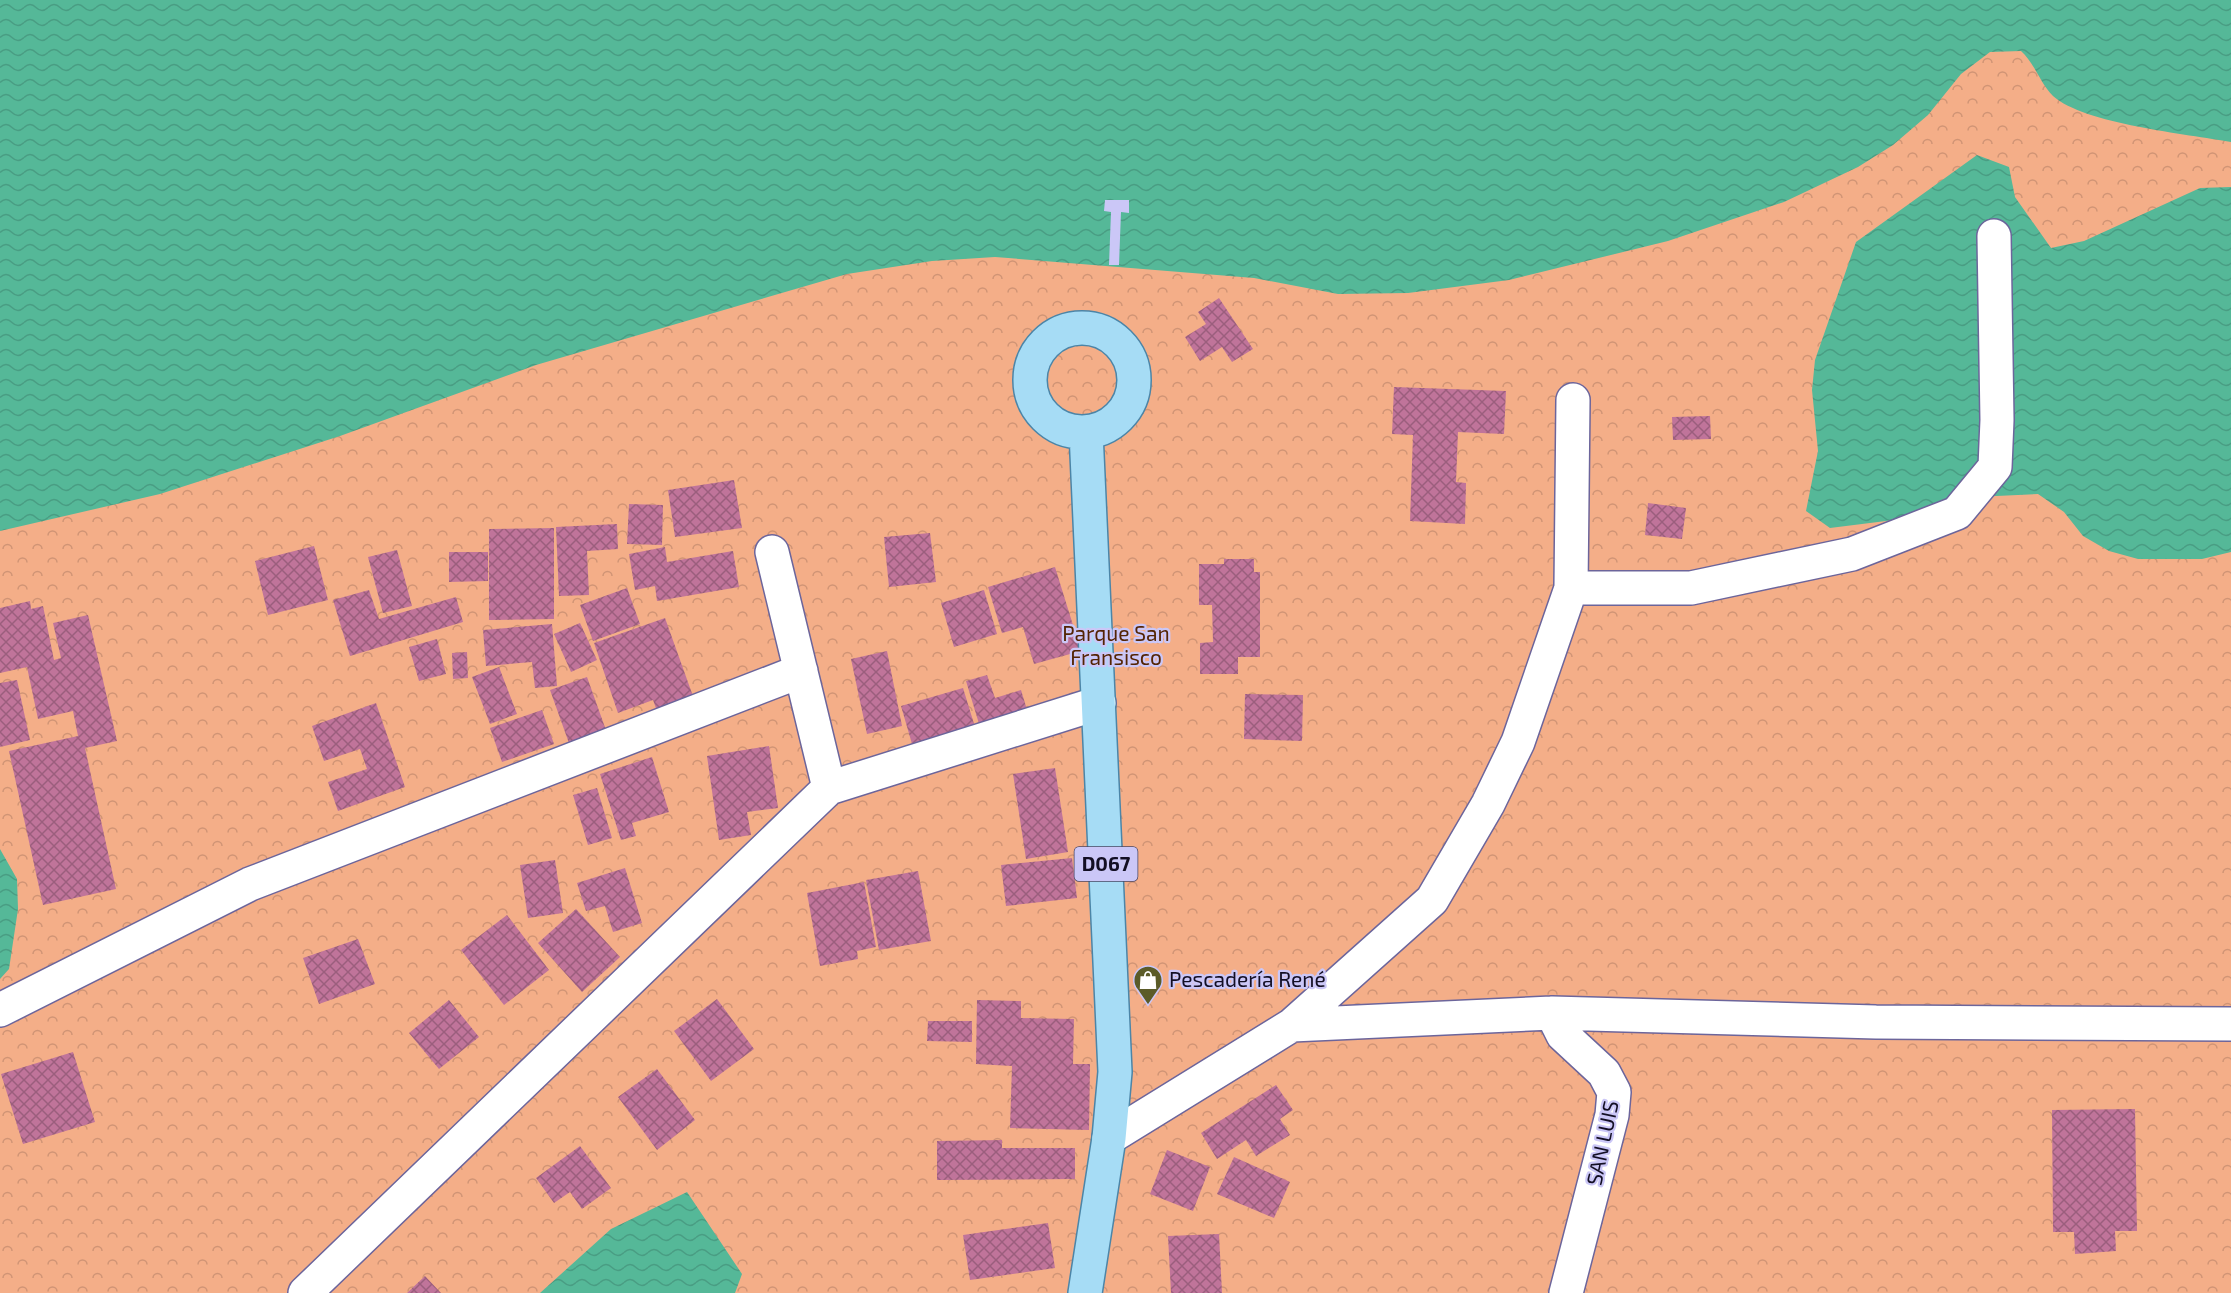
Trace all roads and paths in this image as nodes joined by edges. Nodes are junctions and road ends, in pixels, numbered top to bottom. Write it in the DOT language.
graph roads {
  1 [pos="1994,236"];
  2 [pos="1573,400"];
  3 [pos="1086,432"];
  4 [pos="772,552"];
  5 [pos="1571,588"];
  6 [pos="801,671"];
  7 [pos="1099,703"];
  8 [pos="829,788"];
  9 [pos="0,1010"];
  10 [pos="1552,1013"];
  11 [pos="1292,1024"];
  12 [pos="2231,1024"];
  13 [pos="1109,1138"];
  14 [pos="304,1293"];
  15 [pos="1085,1293"];
  16 [pos="1566,1293"];
  1 -- 5 [label="street"];
  2 -- 5 [label="street"];
  3 -- 7 [label="main road, D067"];
  4 -- 6 [label="street"];
  5 -- 11 [label="street"];
  6 -- 8 [label="street"];
  6 -- 9 [label="street"];
  7 -- 8 [label="street"];
  7 -- 13 [label="main road, D067"];
  8 -- 14 [label="street"];
  10 -- 11 [label="street"];
  10 -- 12 [label="street"];
  10 -- 16 [label="street, SAN LUIS"];
  11 -- 13 [label="street"];
  13 -- 15 [label="main road, D067"];
}
